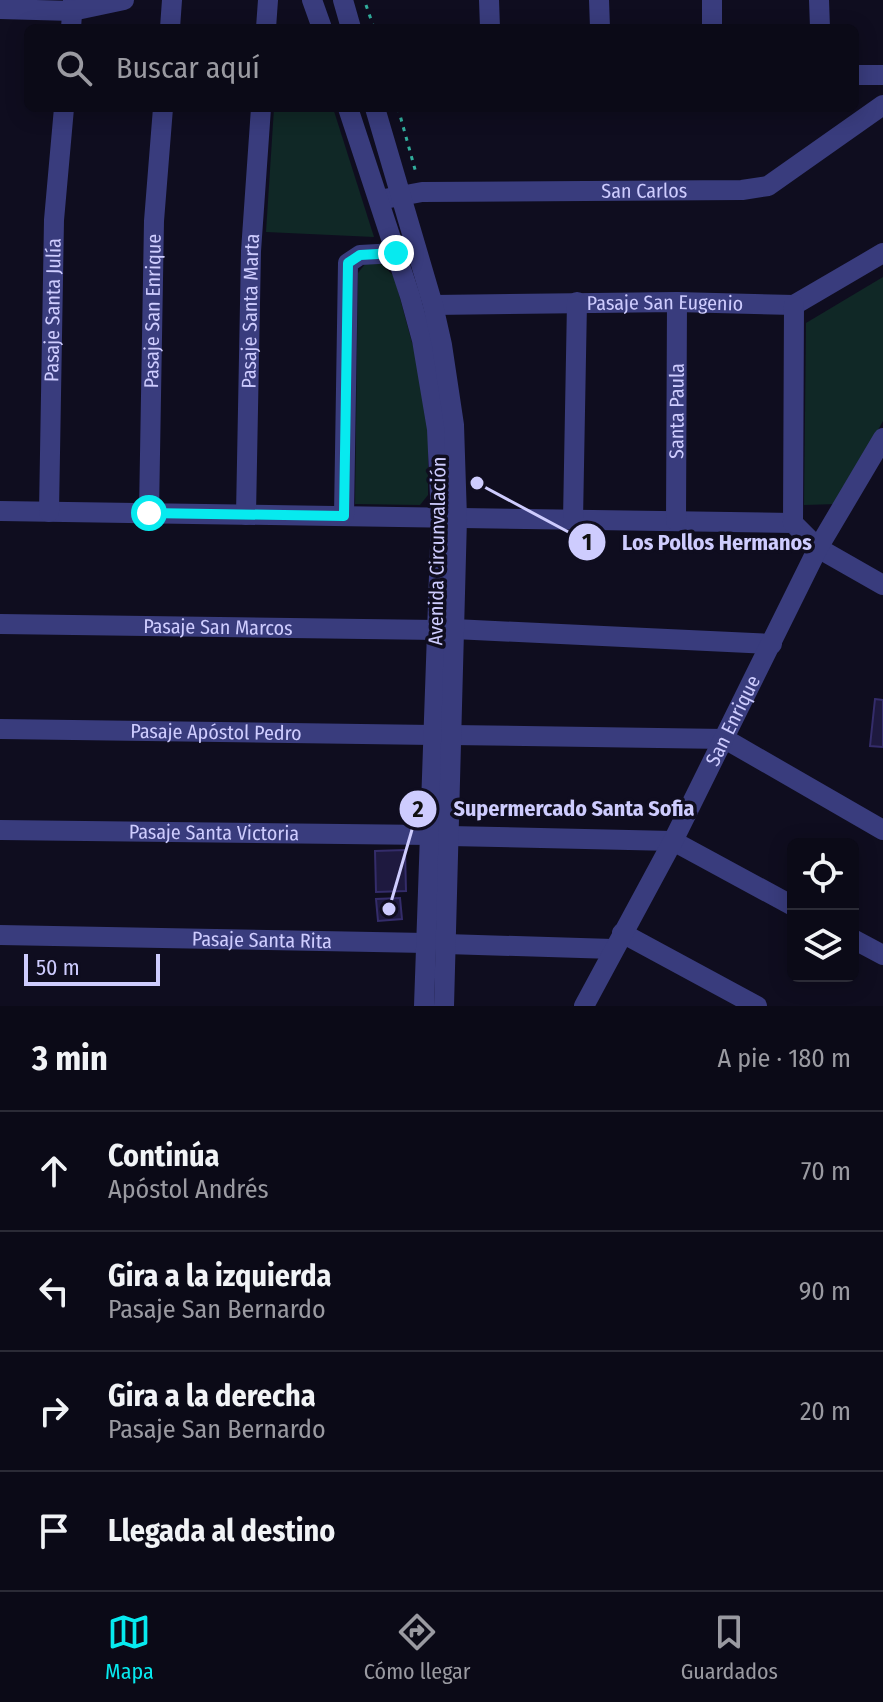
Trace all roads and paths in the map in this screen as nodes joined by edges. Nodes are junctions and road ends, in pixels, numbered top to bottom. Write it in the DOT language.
graph roads {
  1 [pos="124,0"];
  2 [pos="172,0"];
  3 [pos="268,0"];
  4 [pos="312,0"];
  5 [pos="343,0"];
  6 [pos="364,0"];
  7 [pos="489,0"];
  8 [pos="599,0"];
  9 [pos="712,0"];
  10 [pos="819,0"];
  11 [pos="0,9"];
  12 [pos="72,13"];
  13 [pos="170,24"];
  14 [pos="266,24"];
  15 [pos="321,24"];
  16 [pos="350,24"];
  17 [pos="373,24"];
  18 [pos="490,24"];
  19 [pos="600,24"];
  20 [pos="712,24"];
  21 [pos="820,24"];
  22 [pos="859,75"];
  23 [pos="883,75"];
  24 [pos="883,105"];
  25 [pos="64,112"];
  26 [pos="163,112"];
  27 [pos="261,112"];
  28 [pos="349,112"];
  29 [pos="376,112"];
  30 [pos="399,112"];
  31 [pos="422,192"];
  32 [pos="400,195"];
  33 [pos="379,200"];
  34 [pos="396,253"];
  35 [pos="883,253"];
  36 [pos="577,302"];
  37 [pos="677,302"];
  38 [pos="433,305"];
  39 [pos="794,305"];
  40 [pos="881,448"];
  41 [pos="0,511"];
  42 [pos="49,512"];
  43 [pos="149,513"];
  44 [pos="246,515"];
  45 [pos="344,516"];
  46 [pos="449,518"];
  47 [pos="573,520"];
  48 [pos="676,521"];
  49 [pos="793,523"];
  50 [pos="818,548"];
  51 [pos="883,585"];
  52 [pos="0,624"];
  53 [pos="446,629"];
  54 [pos="772,644"];
  55 [pos="0,729"];
  56 [pos="442,735"];
  57 [pos="725,739"];
  58 [pos="0,830"];
  59 [pos="883,830"];
  60 [pos="439,836"];
  61 [pos="673,841"];
  62 [pos="787,903"];
  63 [pos="0,935"];
  64 [pos="618,941"];
  65 [pos="859,942"];
  66 [pos="436,944"];
  67 [pos="883,955"];
  68 [pos="424,1006"];
  69 [pos="444,1006"];
  70 [pos="584,1006"];
  71 [pos="757,1006"];
  1 -- 12 [label="street"];
  2 -- 13 [label="street"];
  3 -- 14 [label="street"];
  4 -- 15 [label="street"];
  5 -- 16 [label="street"];
  6 -- 17 [label="path"];
  7 -- 18 [label="street"];
  8 -- 19 [label="street"];
  9 -- 20 [label="street"];
  10 -- 21 [label="street"];
  11 -- 12 [label="street"];
  22 -- 23 [label="street"];
  24 -- 31 [label="street, San Carlos"];
  25 -- 42 [label="street, Pasaje Santa Julía"];
  26 -- 43 [label="street, Pasaje San Enrique"];
  27 -- 44 [label="street, Pasaje Santa Marta"];
  28 -- 33 [label="street, Avenida Circunvalación"];
  29 -- 32 [label="street, Avenida Circunvalación"];
  30 -- 31 [label="path"];
  31 -- 32 [label="street, San Carlos"];
  32 -- 33 [label="street, San Carlos"];
  32 -- 38 [label="street, Avenida Circunvalación"];
  33 -- 34 [label="street, Avenida Circunvalación"];
  34 -- 45 [label="street"];
  34 -- 46 [label="street, Avenida Circunvalación"];
  35 -- 39 [label="street"];
  36 -- 37 [label="street, Pasaje San Eugenio"];
  36 -- 38 [label="street, Pasaje San Eugenio"];
  36 -- 47 [label="street"];
  37 -- 39 [label="street, Pasaje San Eugenio"];
  37 -- 48 [label="street, Santa Paula"];
  38 -- 46 [label="street, Avenida Circunvalación"];
  39 -- 49 [label="street"];
  40 -- 50 [label="street, San Enrique"];
  41 -- 42 [label="street"];
  42 -- 43 [label="street"];
  43 -- 44 [label="street"];
  44 -- 45 [label="street"];
  45 -- 46 [label="street"];
  46 -- 47 [label="street"];
  46 -- 53 [label="street, Avenida Circunvalación"];
  47 -- 48 [label="street"];
  48 -- 49 [label="street"];
  49 -- 50 [label="street"];
  50 -- 51 [label="street"];
  50 -- 54 [label="street, San Enrique"];
  52 -- 53 [label="street, Pasaje San Marcos"];
  53 -- 54 [label="street, Pasaje San Marcos"];
  53 -- 56 [label="street, Avenida Circunvalación"];
  54 -- 57 [label="street, San Enrique"];
  55 -- 56 [label="street, Pasaje Apóstol Pedro"];
  56 -- 57 [label="street, Pasaje Apóstol Pedro"];
  56 -- 60 [label="street, Avenida Circunvalación"];
  57 -- 59 [label="street"];
  57 -- 61 [label="street, San Enrique"];
  58 -- 60 [label="street, Pasaje Santa Victoria"];
  60 -- 61 [label="street, Pasaje Santa Victoria"];
  60 -- 66 [label="street, Avenida Circunvalación"];
  61 -- 62 [label="street"];
  61 -- 64 [label="street, San Enrique"];
  63 -- 66 [label="street, Pasaje Santa Rita"];
  64 -- 66 [label="street, Pasaje Santa Rita"];
  64 -- 70 [label="street, San Enrique"];
  64 -- 71 [label="street"];
  65 -- 67 [label="street"];
  66 -- 68 [label="street, Avenida Circunvalación"];
  66 -- 69 [label="street, Avenida Circunvalación"];
}
